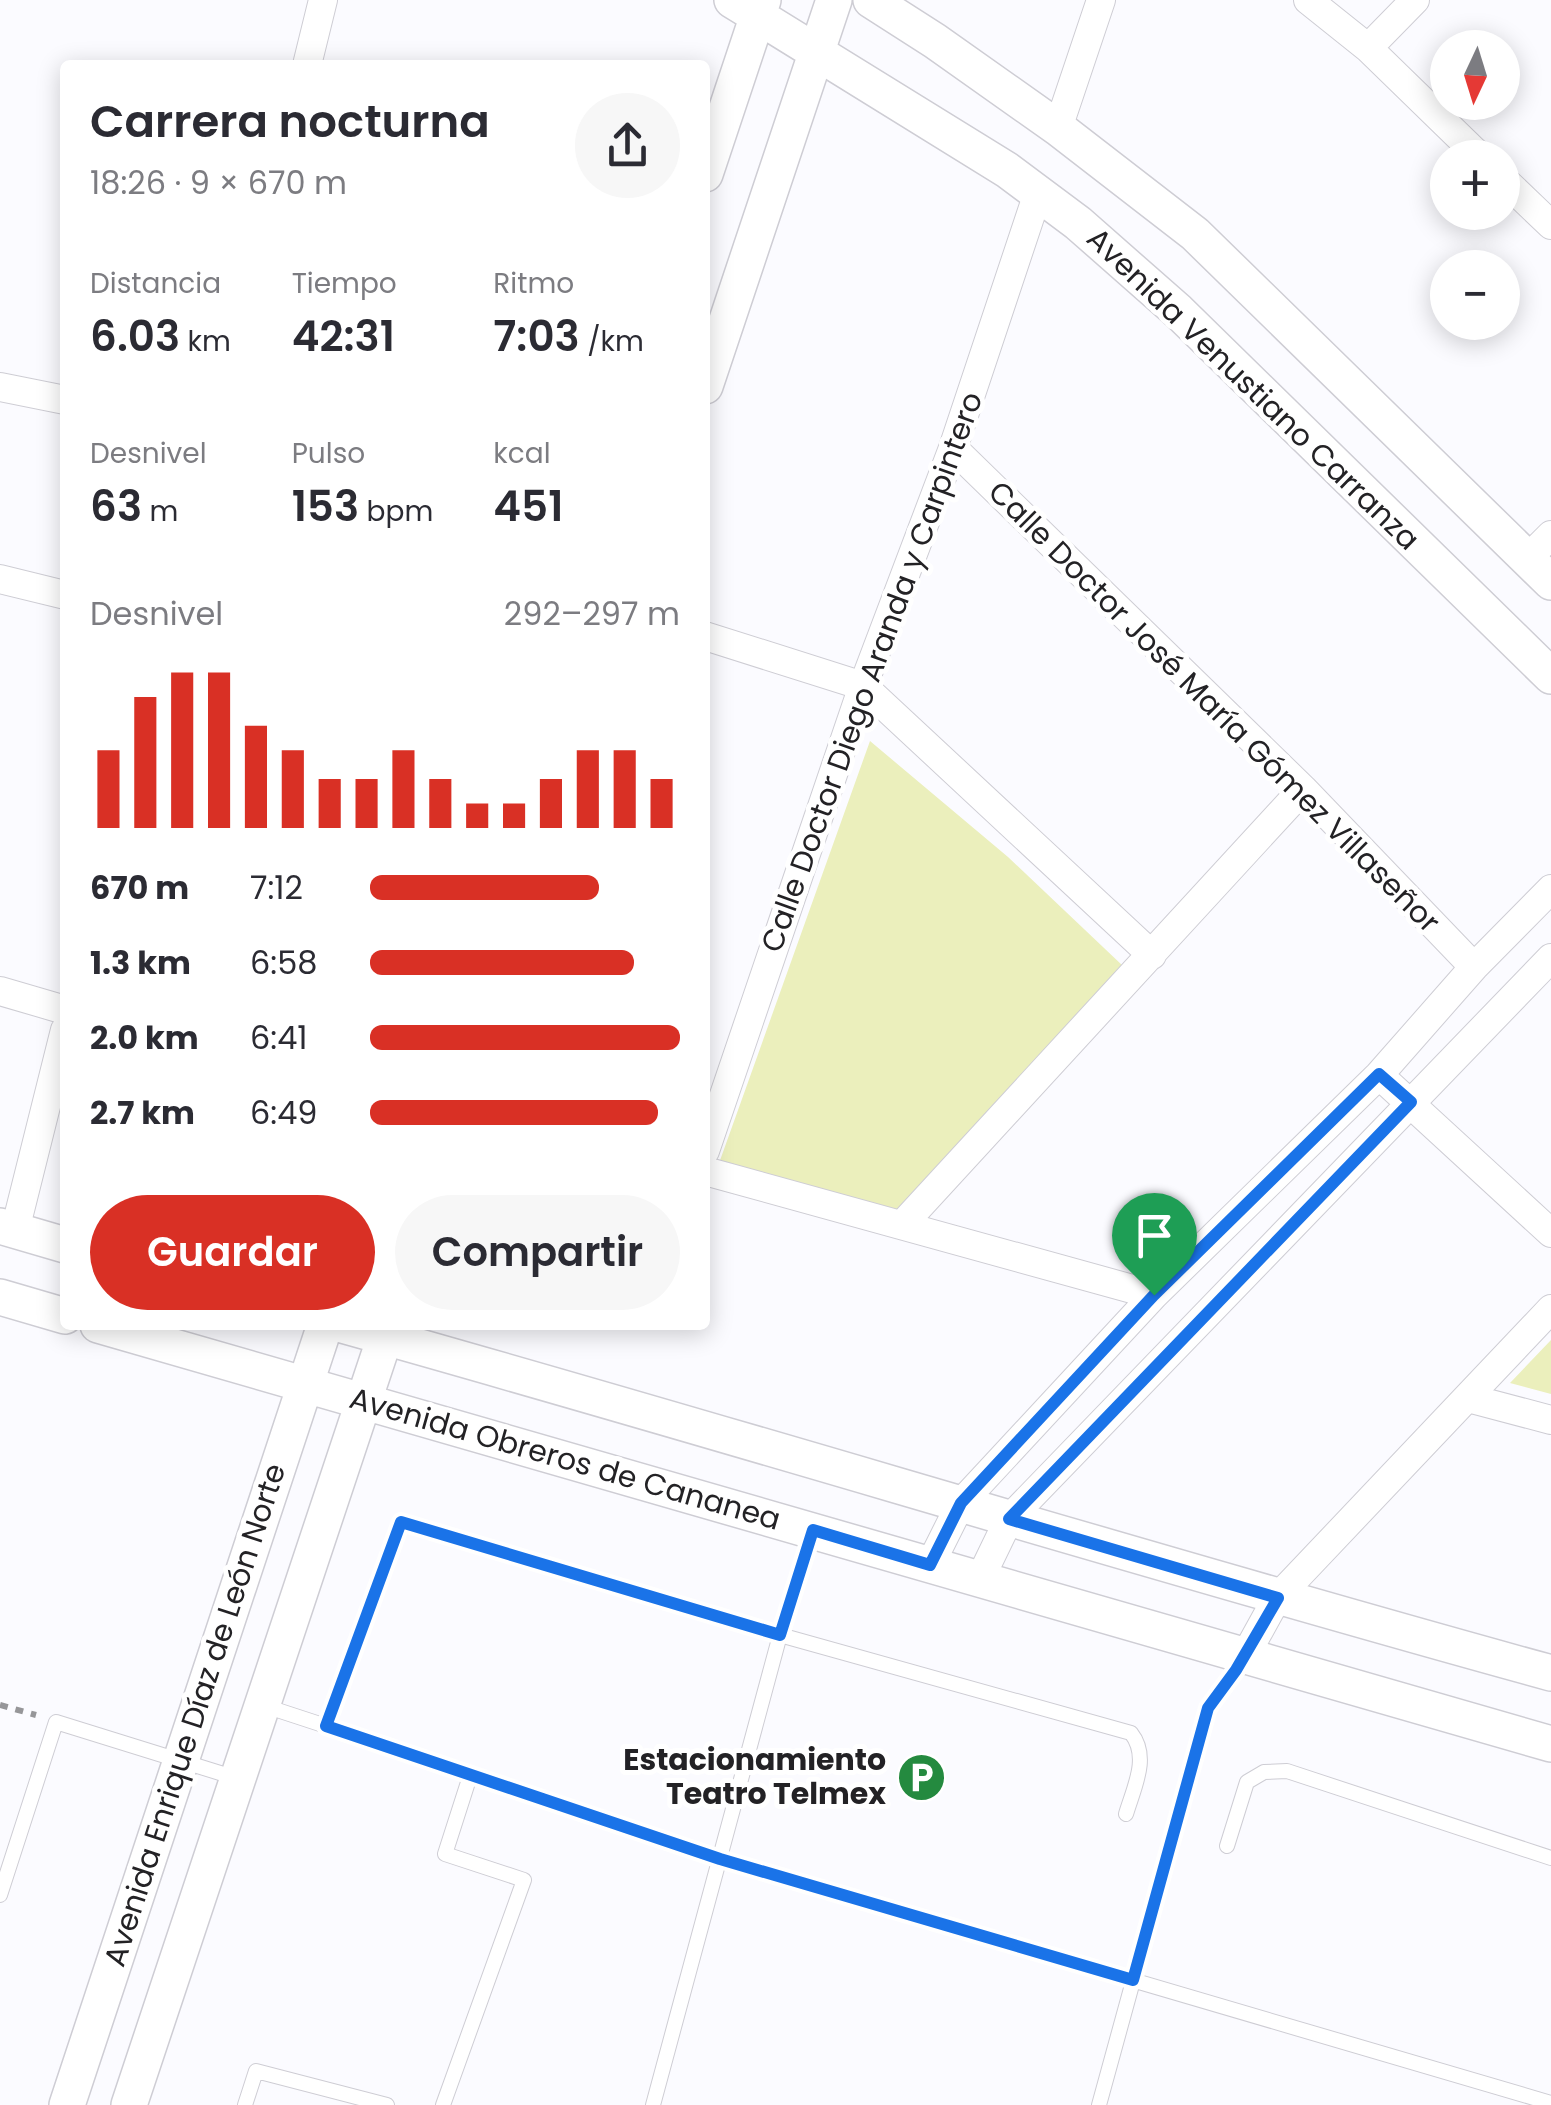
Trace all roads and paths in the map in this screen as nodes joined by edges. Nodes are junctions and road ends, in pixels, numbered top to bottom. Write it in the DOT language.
graph roads {
  1 [pos="323,0"];
  2 [pos="834,0"];
  3 [pos="871,0"];
  4 [pos="1101,0"];
  5 [pos="1308,0"];
  6 [pos="1415,0"];
  7 [pos="751,5"];
  8 [pos="1368,48"];
  9 [pos="818,50"];
  10 [pos="308,60"];
  11 [pos="1058,128"];
  12 [pos="1463,140"];
  13 [pos="710,156"];
  14 [pos="1520,190"];
  15 [pos="1038,193"];
  16 [pos="1545,206"];
  17 [pos="710,371"];
  18 [pos="0,386"];
  19 [pos="60,399"];
  20 [pos="953,448"];
  21 [pos="1543,559"];
  22 [pos="0,579"];
  23 [pos="60,594"];
  24 [pos="710,638"];
  25 [pos="1551,676"];
  26 [pos="864,686"];
  27 [pos="1303,789"];
  28 [pos="1551,888"];
  29 [pos="1152,955"];
  30 [pos="1551,958"];
  31 [pos="1474,968"];
  32 [pos="0,991"];
  33 [pos="60,1009"];
  34 [pos="60,1047"];
  35 [pos="1379,1074"];
  36 [pos="1411,1102"];
  37 [pos="710,1136"];
  38 [pos="710,1172"];
  39 [pos="902,1225"];
  40 [pos="7,1228"];
  41 [pos="1551,1234"];
  42 [pos="60,1244"];
  43 [pos="1154,1295"];
  44 [pos="0,1297"];
  45 [pos="1551,1308"];
  46 [pos="60,1315"];
  47 [pos="116,1330"];
  48 [pos="323,1330"];
  49 [pos="387,1331"];
  50 [pos="306,1384"];
  51 [pos="1468,1398"];
  52 [pos="364,1401"];
  53 [pos="1551,1420"];
  54 [pos="961,1503"];
  55 [pos="1009,1519"];
  56 [pos="813,1530"];
  57 [pos="930,1565"];
  58 [pos="979,1581"];
  59 [pos="1278,1598"];
  60 [pos="780,1635"];
  61 [pos="1245,1656"];
  62 [pos="1551,1673"];
  63 [pos="0,1705"];
  64 [pos="261,1706"];
  65 [pos="56,1722"];
  66 [pos="326,1726"];
  67 [pos="1551,1744"];
  68 [pos="180,1759"];
  69 [pos="470,1776"];
  70 [pos="237,1778"];
  71 [pos="1126,1814"];
  72 [pos="1227,1846"];
  73 [pos="6,1854"];
  74 [pos="1551,1858"];
  75 [pos="720,1859"];
  76 [pos="0,1894"];
  77 [pos="1133,1980"];
  78 [pos="1551,2103"];
  79 [pos="67,2105"];
  80 [pos="129,2105"];
  81 [pos="245,2105"];
  82 [pos="386,2105"];
  83 [pos="443,2105"];
  84 [pos="653,2105"];
  85 [pos="1099,2105"];
  1 -- 10 [label="street"];
  2 -- 9 [label="street"];
  3 -- 11 [label="street, Avenida Venustiano Carranza"];
  4 -- 11 [label="street"];
  5 -- 8 [label="street"];
  6 -- 8 [label="street"];
  7 -- 9 [label="street, Avenida Venustiano Carranza"];
  7 -- 13 [label="street"];
  8 -- 12 [label="street"];
  9 -- 15 [label="street, Avenida Venustiano Carranza"];
  9 -- 17 [label="street"];
  11 -- 21 [label="street, Avenida Venustiano Carranza"];
  14 -- 16 [label="street"];
  15 -- 20 [label="street, Calle Doctor Diego Aranda y Carpintero"];
  15 -- 25 [label="street, Avenida Venustiano Carranza"];
  18 -- 19 [label="street"];
  20 -- 26 [label="street, Calle Doctor Diego Aranda y Carpintero"];
  20 -- 27 [label="street, Calle Doctor José María Gómez Villaseñor"];
  22 -- 23 [label="street"];
  24 -- 26 [label="street"];
  26 -- 29 [label="street"];
  26 -- 37 [label="street, Calle Doctor Diego Aranda y Carpintero"];
  27 -- 29 [label="street"];
  27 -- 31 [label="street, Calle Doctor José María Gómez Villaseñor"];
  28 -- 31 [label="street"];
  29 -- 39 [label="street"];
  30 -- 36 [label="street"];
  31 -- 35 [label="street"];
  32 -- 33 [label="street"];
  34 -- 40 [label="street"];
  35 -- 36 [label="street"];
  35 -- 43 [label="street"];
  36 -- 41 [label="street"];
  36 -- 55 [label="street"];
  38 -- 39 [label="street"];
  39 -- 43 [label="street"];
  40 -- 42 [label="street"];
  43 -- 54 [label="street"];
  44 -- 46 [label="street"];
  45 -- 51 [label="street"];
  47 -- 50 [label="street, Avenida Obreros de Cananea"];
  48 -- 50 [label="street, Avenida Enrique Díaz de León Norte"];
  49 -- 52 [label="street, Avenida Enrique Díaz de León Norte"];
  49 -- 54 [label="street"];
  50 -- 52 [label="street, Avenida Obreros de Cananea"];
  50 -- 68 [label="street, Avenida Enrique Díaz de León Norte"];
  51 -- 53 [label="street"];
  51 -- 59 [label="street"];
  52 -- 56 [label="street, Avenida Obreros de Cananea"];
  52 -- 64 [label="street, Avenida Enrique Díaz de León Norte"];
  54 -- 55 [label="street"];
  54 -- 57 [label="street"];
  55 -- 58 [label="street"];
  55 -- 59 [label="street"];
  56 -- 57 [label="street, Avenida Obreros de Cananea"];
  56 -- 60 [label="lane"];
  57 -- 58 [label="street, Avenida Obreros de Cananea"];
  58 -- 61 [label="street, Avenida Obreros de Cananea"];
  59 -- 61 [label="street"];
  59 -- 62 [label="street"];
  60 -- 66 [label="lane"];
  60 -- 71 [label="lane"];
  60 -- 75 [label="lane"];
  61 -- 67 [label="street, Avenida Obreros de Cananea"];
  61 -- 77 [label="lane"];
  63 -- 65 [label="path"];
  64 -- 66 [label="lane"];
  64 -- 70 [label="street, Avenida Enrique Díaz de León Norte"];
  65 -- 68 [label="lane"];
  65 -- 73 [label="lane"];
  66 -- 69 [label="lane"];
  68 -- 70 [label="lane"];
  68 -- 79 [label="street, Avenida Enrique Díaz de León Norte"];
  69 -- 75 [label="lane"];
  69 -- 83 [label="lane"];
  70 -- 80 [label="street, Avenida Enrique Díaz de León Norte"];
  72 -- 74 [label="lane"];
  73 -- 76 [label="lane"];
  75 -- 77 [label="lane"];
  75 -- 84 [label="lane"];
  77 -- 78 [label="lane"];
  77 -- 85 [label="lane"];
  81 -- 82 [label="lane"];
}
